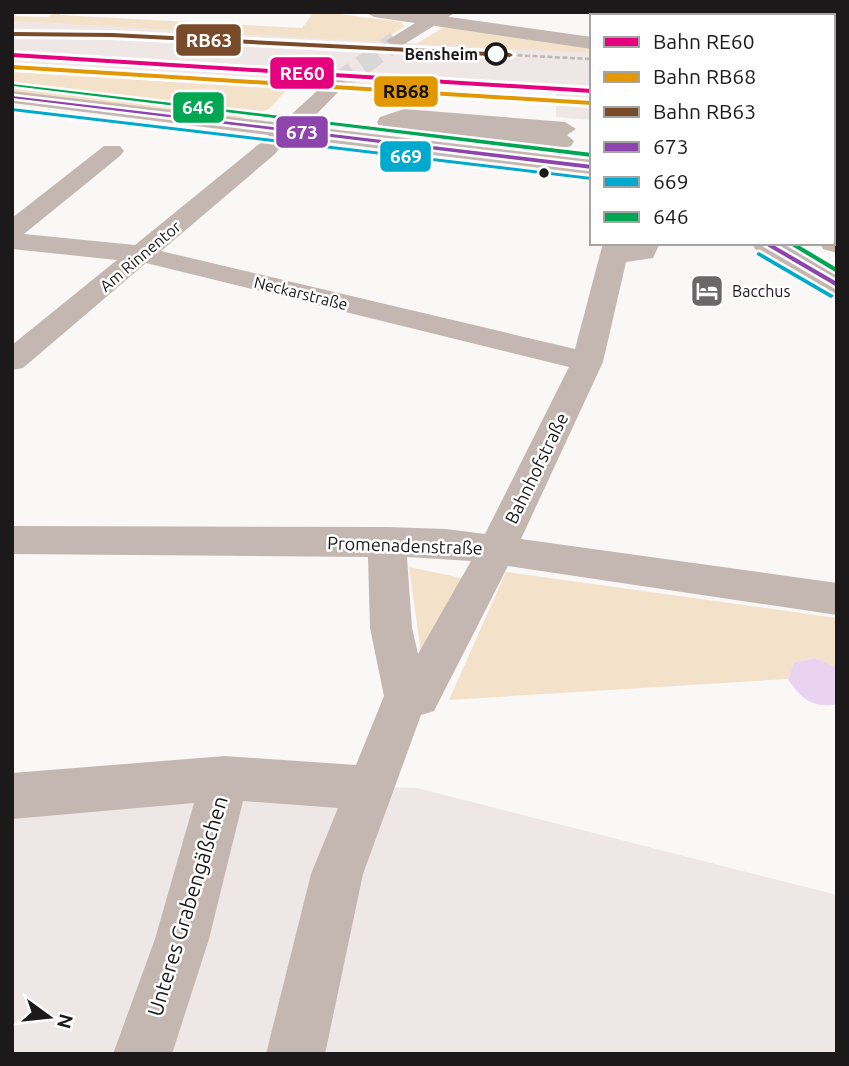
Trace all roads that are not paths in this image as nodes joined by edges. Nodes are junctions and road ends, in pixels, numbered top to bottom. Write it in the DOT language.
graph roads {
  1 [pos="373,12"];
  2 [pos="507,12"];
  3 [pos="440,16"];
  4 [pos="486,30"];
  5 [pos="396,41"];
  6 [pos="590,43"];
  7 [pos="337,83"];
  8 [pos="12,97"];
  9 [pos="12,118"];
  10 [pos="286,132"];
  11 [pos="563,141"];
  12 [pos="267,149"];
  13 [pos="112,151"];
  14 [pos="590,165"];
  15 [pos="590,186"];
  16 [pos="12,230"];
  17 [pos="12,241"];
  18 [pos="646,245"];
  19 [pos="768,245"];
  20 [pos="615,249"];
  21 [pos="141,254"];
  22 [pos="837,285"];
  23 [pos="12,361"];
  24 [pos="587,362"];
  25 [pos="12,540"];
  26 [pos="387,541"];
  27 [pos="490,561"];
  28 [pos="837,599"];
  29 [pos="405,696"];
  30 [pos="225,778"];
  31 [pos="372,788"];
  32 [pos="12,796"];
  33 [pos="142,1054"];
  34 [pos="295,1054"];
  1 -- 3 [label="street"];
  2 -- 4 [label="street"];
  3 -- 4 [label="street"];
  3 -- 5 [label="main road"];
  4 -- 6 [label="street"];
  7 -- 10 [label="main road"];
  8 -- 10 [label="main road"];
  9 -- 12 [label="main road"];
  10 -- 11 [label="main road"];
  10 -- 12 [label="main road"];
  11 -- 11 [label="street"];
  11 -- 14 [label="main road"];
  12 -- 15 [label="main road"];
  12 -- 21 [label="street, Am Rinnentor"];
  13 -- 16 [label="street"];
  17 -- 21 [label="street, Neckarstraße"];
  18 -- 20 [label="street, Bahnhofstraße"];
  19 -- 22 [label="main road"];
  20 -- 24 [label="street, Bahnhofstraße"];
  21 -- 23 [label="street, Am Rinnentor"];
  21 -- 24 [label="street, Neckarstraße"];
  24 -- 27 [label="street, Bahnhofstraße"];
  25 -- 26 [label="street, Promenadenstraße"];
  26 -- 27 [label="street, Promenadenstraße"];
  26 -- 29 [label="street"];
  27 -- 28 [label="street, Promenadenstraße"];
  27 -- 29 [label="street, Bahnhofstraße"];
  29 -- 31 [label="street"];
  30 -- 31 [label="street, Unteres Grabengäßchen"];
  30 -- 32 [label="street"];
  30 -- 33 [label="street, Unteres Grabengäßchen"];
  31 -- 34 [label="street"];
}
